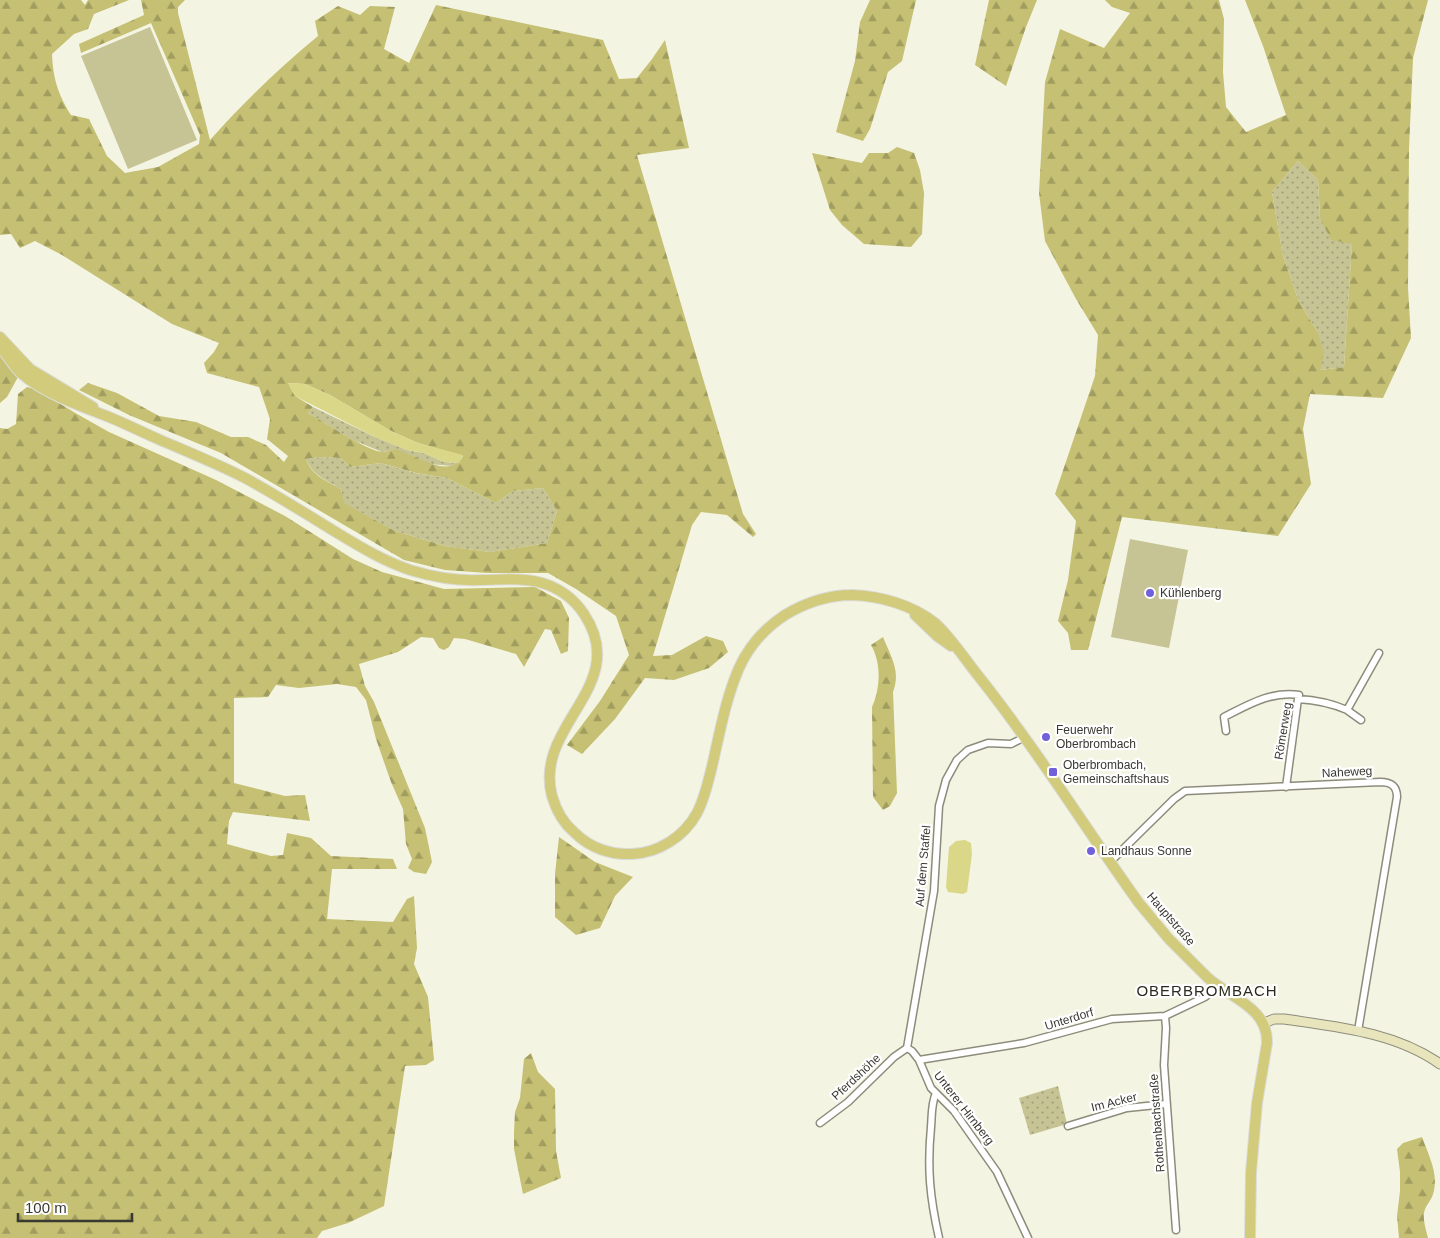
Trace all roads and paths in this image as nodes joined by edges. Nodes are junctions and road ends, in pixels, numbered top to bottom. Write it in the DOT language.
graph roads {
  1 [pos="0,337"];
  2 [pos="0,346"];
  3 [pos="109,417"];
  4 [pos="1379,653"];
  5 [pos="1298,699"];
  6 [pos="1348,710"];
  7 [pos="1361,720"];
  8 [pos="1226,731"];
  9 [pos="1023,738"];
  10 [pos="1286,787"];
  11 [pos="1110,862"];
  12 [pos="1218,986"];
  13 [pos="1165,1016"];
  14 [pos="1264,1023"];
  15 [pos="1358,1031"];
  16 [pos="907,1048"];
  17 [pos="919,1060"];
  18 [pos="1440,1064"];
  19 [pos="936,1093"];
  20 [pos="1166,1104"];
  21 [pos="820,1123"];
  22 [pos="1068,1126"];
  23 [pos="1176,1230"];
  24 [pos="939,1238"];
  25 [pos="1028,1238"];
  26 [pos="1250,1238"];
  1 -- 3 [label="main road"];
  2 -- 3 [label="main road"];
  3 -- 9 [label="main road, Hauptstraße"];
  4 -- 6 [label="street"];
  5 -- 6 [label="street, Römerweg"];
  5 -- 8 [label="street"];
  5 -- 10 [label="street, Römerweg"];
  6 -- 7 [label="street, Römerweg"];
  9 -- 11 [label="main road, Hauptstraße"];
  9 -- 16 [label="street, Auf dem Staffel"];
  10 -- 11 [label="street, Naheweg"];
  10 -- 15 [label="street, Naheweg"];
  11 -- 12 [label="main road, Hauptstraße"];
  12 -- 13 [label="street, Unterdorf"];
  12 -- 14 [label="main road, Hauptstraße"];
  13 -- 17 [label="street, Unterdorf"];
  13 -- 20 [label="street, Rothenbachstraße"];
  14 -- 15 [label="street"];
  14 -- 26 [label="main road"];
  15 -- 18 [label="street"];
  16 -- 17 [label="street, Unterer Hirnberg"];
  16 -- 21 [label="street, Pferdshöhe"];
  17 -- 19 [label="street, Unterer Hirnberg"];
  19 -- 24 [label="street"];
  19 -- 25 [label="street, Unterer Hirnberg"];
  20 -- 22 [label="street, Im Acker"];
  20 -- 23 [label="street, Rothenbachstraße"];
}
